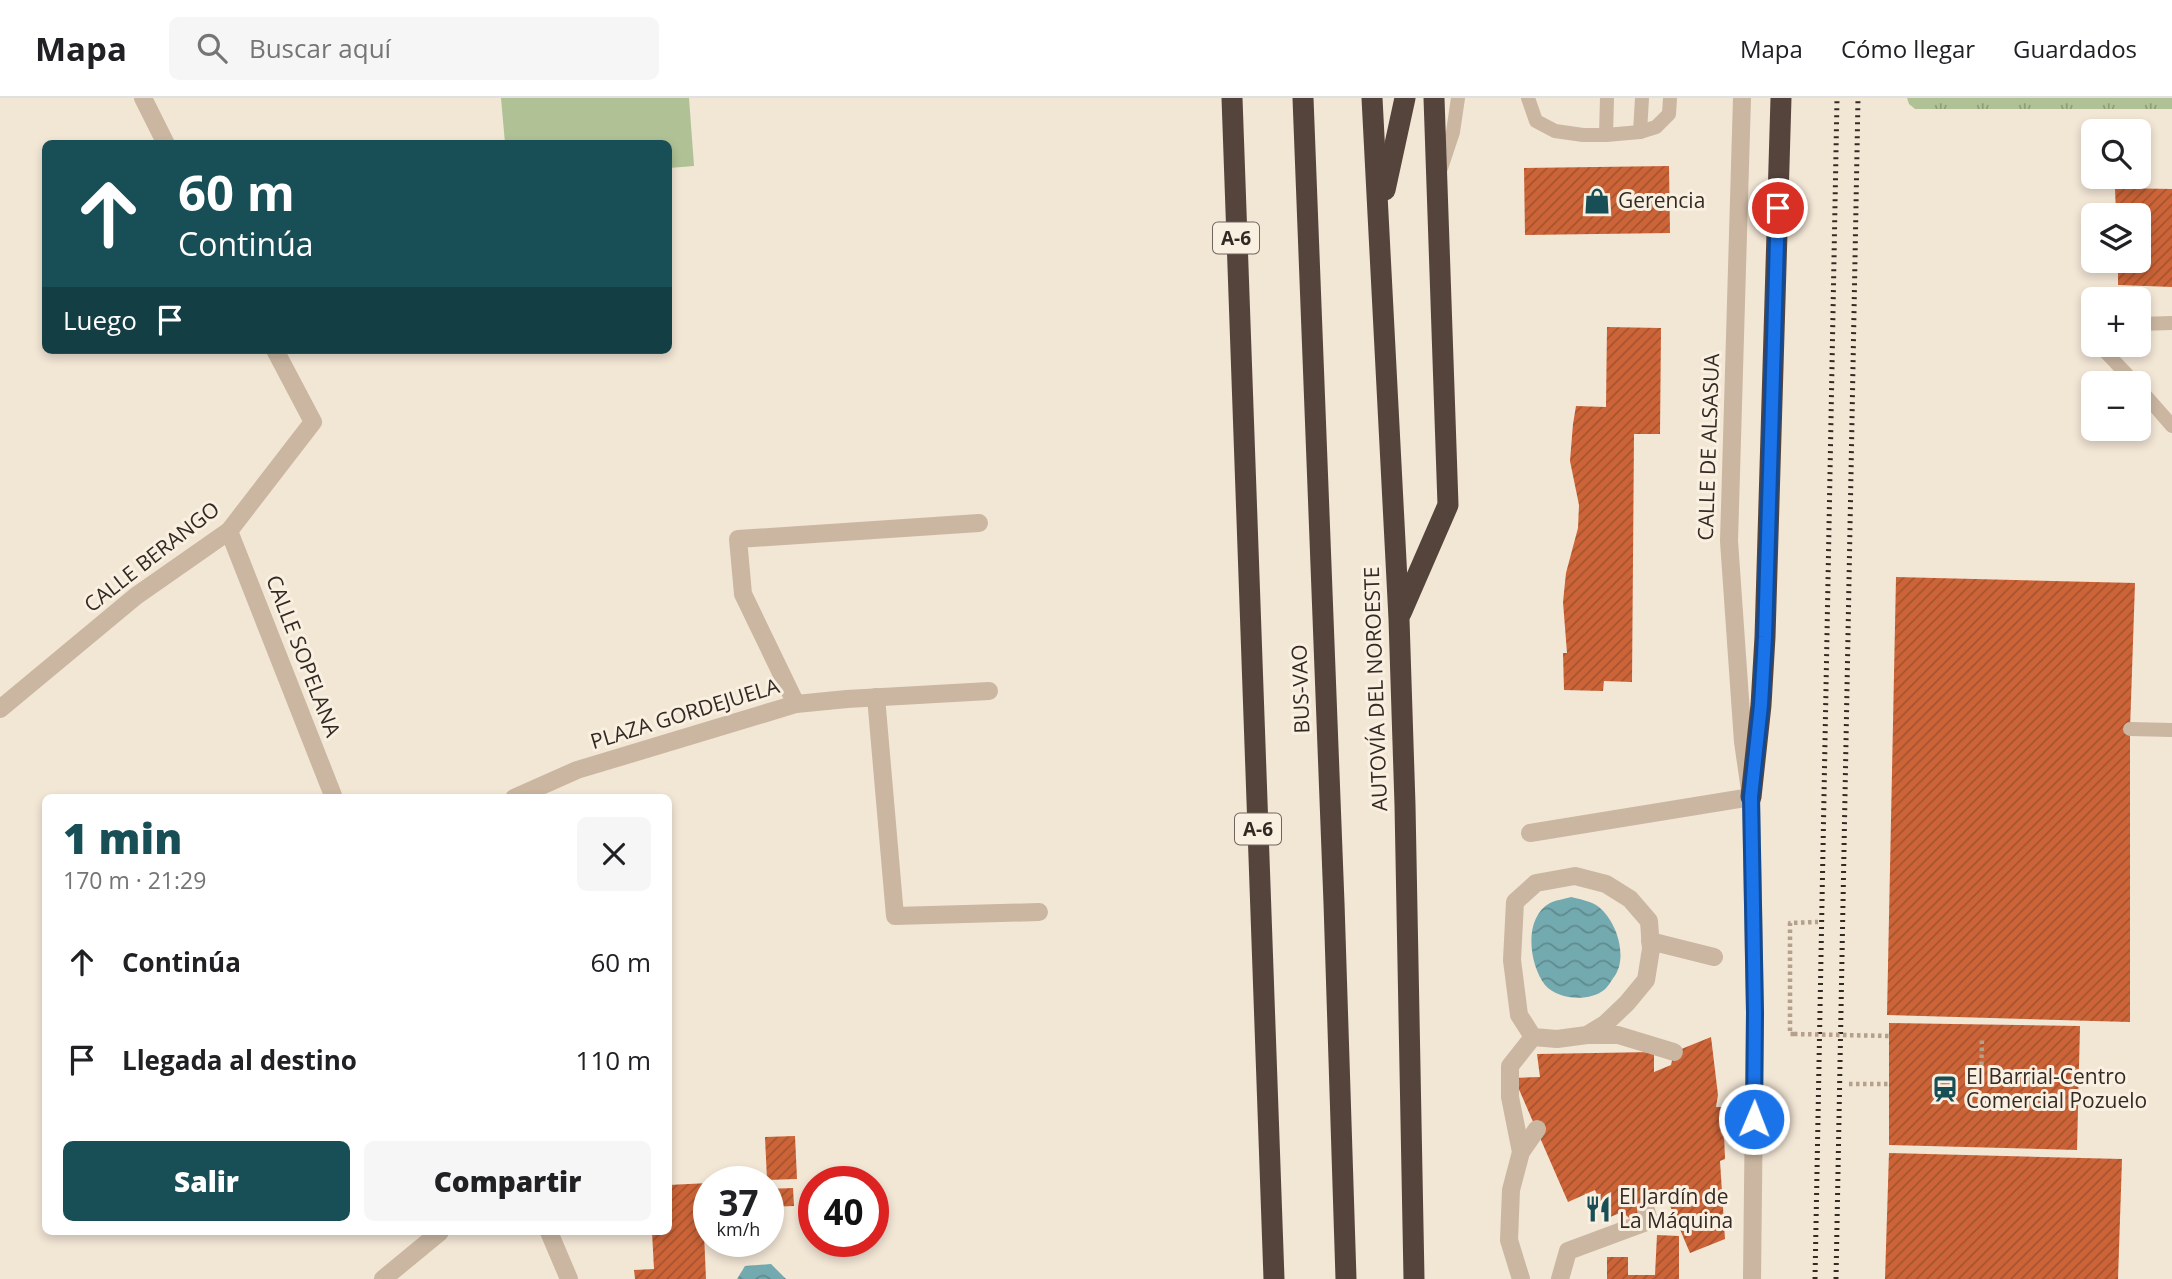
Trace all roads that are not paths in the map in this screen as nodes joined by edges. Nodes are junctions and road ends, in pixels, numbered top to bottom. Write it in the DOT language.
graph roads {
  1 [pos="142,98"];
  2 [pos="1232,98"];
  3 [pos="1303,98"];
  4 [pos="1372,98"];
  5 [pos="1405,98"];
  6 [pos="1434,98"];
  7 [pos="1458,98"];
  8 [pos="1528,98"];
  9 [pos="1607,98"];
  10 [pos="1642,98"];
  11 [pos="1670,98"];
  12 [pos="1742,98"];
  13 [pos="1781,98"];
  14 [pos="1640,132"];
  15 [pos="1605,135"];
  16 [pos="164,140"];
  17 [pos="1437,180"];
  18 [pos="1379,219"];
  19 [pos="2172,323"];
  20 [pos="2151,324"];
  21 [pos="277,354"];
  22 [pos="2110,357"];
  23 [pos="2124,371"];
  24 [pos="2151,402"];
  25 [pos="2172,426"];
  26 [pos="979,523"];
  27 [pos="229,531"];
  28 [pos="1399,619"];
  29 [pos="989,691"];
  30 [pos="876,697"];
  31 [pos="796,704"];
  32 [pos="0,709"];
  33 [pos="2130,729"];
  34 [pos="2172,730"];
  35 [pos="332,794"];
  36 [pos="523,794"];
  37 [pos="1751,797"];
  38 [pos="1530,833"];
  39 [pos="1039,912"];
  40 [pos="1650,941"];
  41 [pos="1714,957"];
  42 [pos="1587,1035"];
  43 [pos="1533,1037"];
  44 [pos="1674,1052"];
  45 [pos="1536,1129"];
  46 [pos="1521,1152"];
  47 [pos="1646,1210"];
  48 [pos="436,1235"];
  49 [pos="550,1235"];
  50 [pos="383,1279"];
  51 [pos="569,1279"];
  52 [pos="1274,1279"];
  53 [pos="1346,1279"];
  54 [pos="1414,1279"];
  55 [pos="1521,1279"];
  56 [pos="1560,1279"];
  57 [pos="1752,1279"];
  1 -- 16 [label="street"];
  2 -- 52 [label="highway, A-6"];
  3 -- 53 [label="highway, BUS-VAO"];
  4 -- 18 [label="highway, AUTOVÍA DEL NOROESTE"];
  5 -- 18 [label="highway"];
  6 -- 17 [label="highway"];
  7 -- 17 [label="lane"];
  8 -- 15 [label="lane"];
  9 -- 15 [label="lane"];
  10 -- 14 [label="lane"];
  11 -- 14 [label="lane"];
  12 -- 37 [label="street, CALLE DE ALSASUA"];
  13 -- 37 [label="highway"];
  14 -- 15 [label="lane"];
  17 -- 28 [label="highway"];
  18 -- 28 [label="highway, AUTOVÍA DEL NOROESTE"];
  19 -- 20 [label="lane"];
  21 -- 27 [label="street, CALLE BERANGO"];
  22 -- 23 [label="lane"];
  24 -- 25 [label="lane"];
  26 -- 31 [label="street, PLAZA GORDEJUELA"];
  27 -- 32 [label="street, CALLE BERANGO"];
  27 -- 35 [label="street, CALLE SOPELANA"];
  28 -- 54 [label="highway, AUTOVÍA DEL NOROESTE"];
  29 -- 30 [label="street"];
  30 -- 31 [label="street"];
  30 -- 39 [label="street"];
  31 -- 36 [label="street, PLAZA GORDEJUELA"];
  33 -- 34 [label="lane"];
  37 -- 38 [label="street"];
  37 -- 57 [label="street, CALLE DE ALSASUA"];
  40 -- 41 [label="street"];
  40 -- 42 [label="street"];
  40 -- 43 [label="street"];
  42 -- 43 [label="street"];
  42 -- 44 [label="street"];
  43 -- 46 [label="street"];
  45 -- 46 [label="street"];
  46 -- 55 [label="street"];
  47 -- 56 [label="street"];
  48 -- 50 [label="street"];
  49 -- 51 [label="street"];
}
